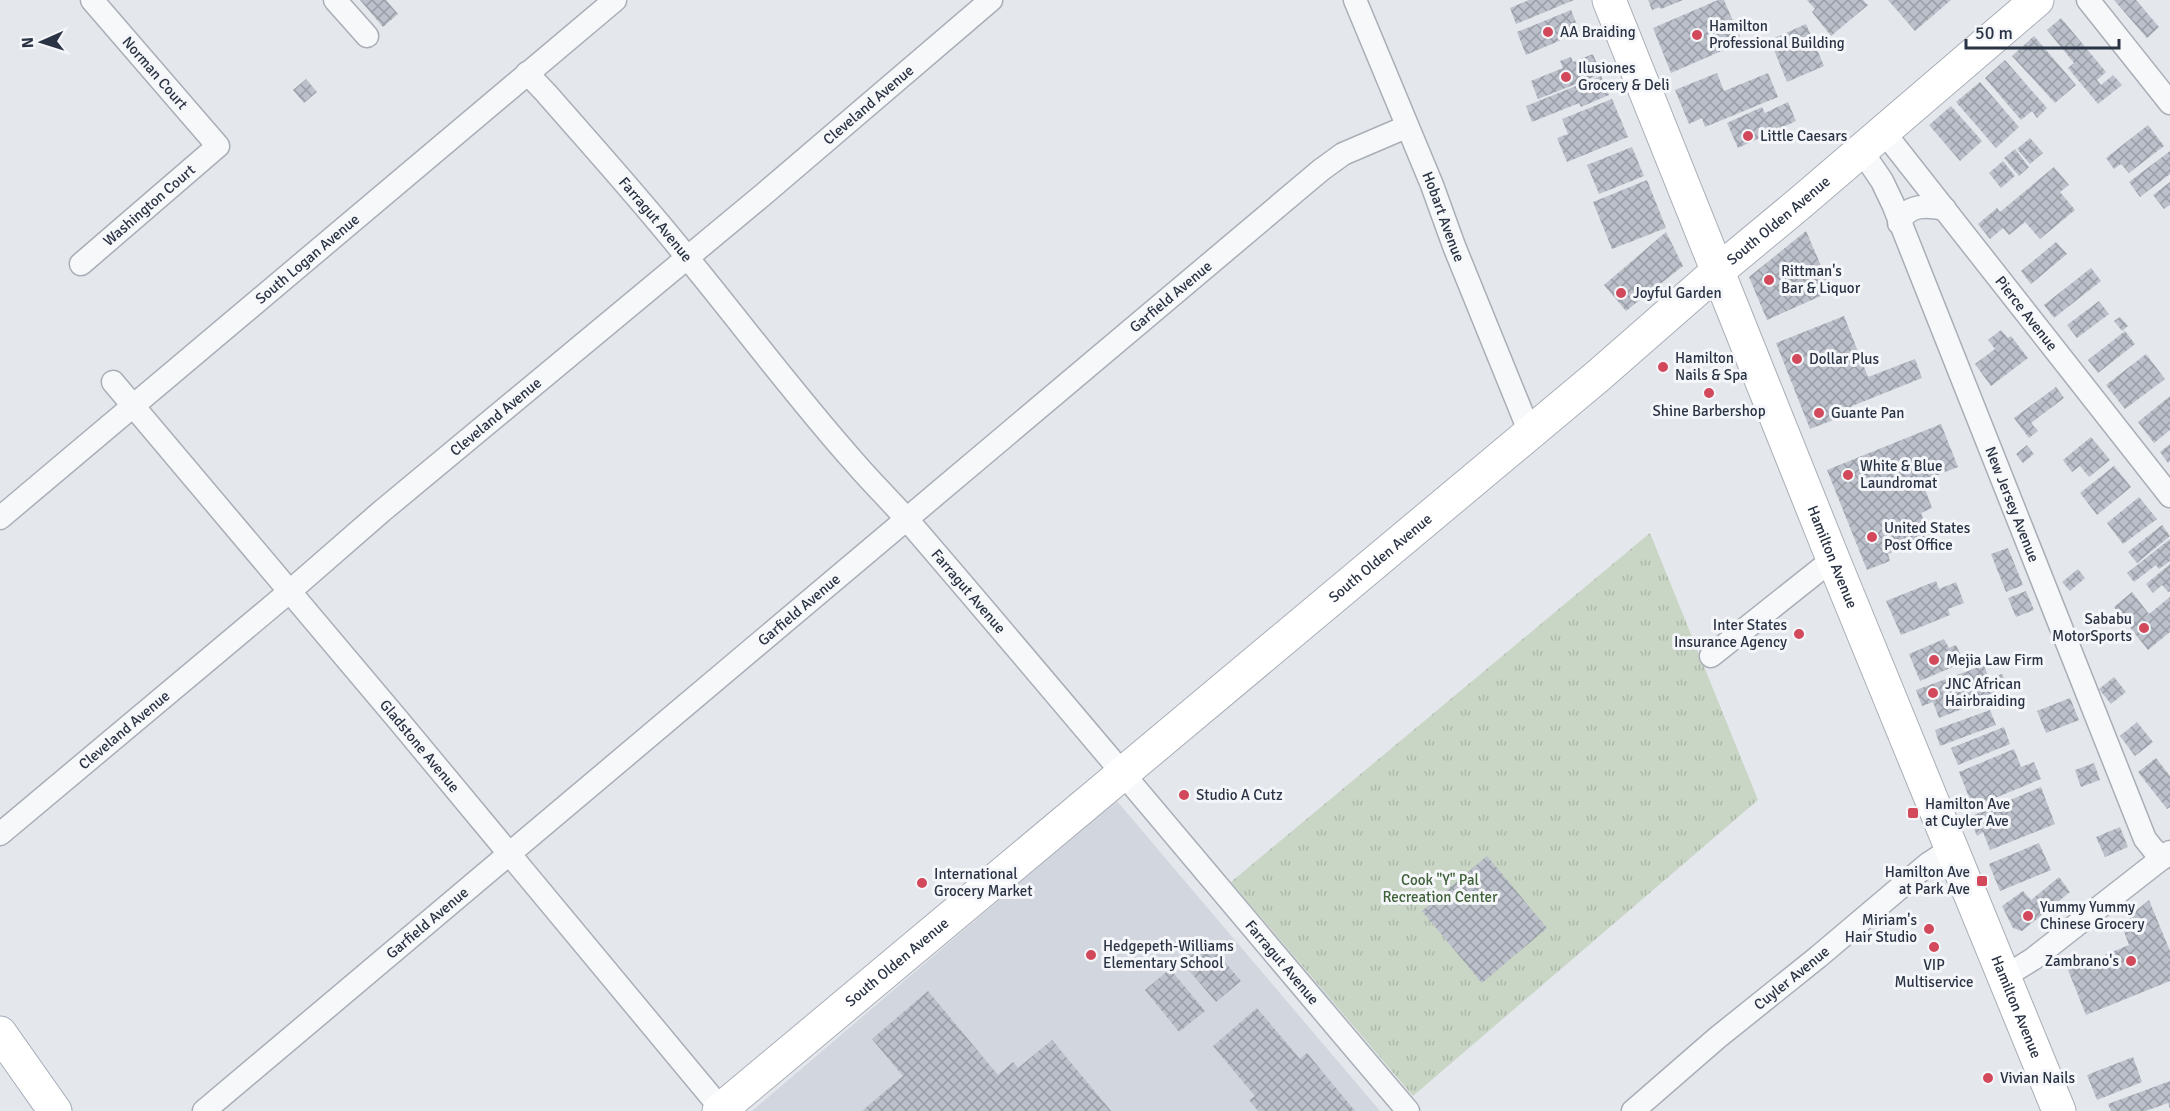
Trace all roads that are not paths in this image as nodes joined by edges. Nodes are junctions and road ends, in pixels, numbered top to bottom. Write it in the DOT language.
graph roads {
  1 [pos="92,0"];
  2 [pos="336,0"];
  3 [pos="615,0"];
  4 [pos="991,0"];
  5 [pos="1355,0"];
  6 [pos="1609,0"];
  7 [pos="2037,0"];
  8 [pos="2088,0"];
  9 [pos="368,36"];
  10 [pos="527,73"];
  11 [pos="2170,103"];
  12 [pos="1406,127"];
  13 [pos="1872,141"];
  14 [pos="218,146"];
  15 [pos="1945,209"];
  16 [pos="1899,223"];
  17 [pos="687,257"];
  18 [pos="81,264"];
  19 [pos="1718,271"];
  20 [pos="113,382"];
  21 [pos="135,406"];
  22 [pos="1530,433"];
  23 [pos="2170,496"];
  24 [pos="0,518"];
  25 [pos="907,520"];
  26 [pos="1833,559"];
  27 [pos="289,592"];
  28 [pos="1711,656"];
  29 [pos="1124,773"];
  30 [pos="0,834"];
  31 [pos="1951,849"];
  32 [pos="508,853"];
  33 [pos="2166,855"];
  34 [pos="2004,977"];
  35 [pos="0,1033"];
  36 [pos="2055,1109"];
  37 [pos="722,1110"];
  38 [pos="55,1111"];
  39 [pos="204,1111"];
  40 [pos="1407,1111"];
  41 [pos="1633,1111"];
  1 -- 14 [label="street, Norman Court"];
  2 -- 9 [label="street"];
  3 -- 10 [label="street, South Logan Avenue"];
  4 -- 17 [label="street, Cleveland Avenue"];
  5 -- 12 [label="street, Hobart Avenue"];
  6 -- 19 [label="main road, Hamilton Avenue"];
  7 -- 13 [label="main road, South Olden Avenue"];
  8 -- 11 [label="street"];
  10 -- 17 [label="street, Farragut Avenue"];
  10 -- 21 [label="street, South Logan Avenue"];
  12 -- 22 [label="street, Hobart Avenue"];
  12 -- 25 [label="street, Garfield Avenue"];
  13 -- 15 [label="street, Pierce Avenue"];
  13 -- 16 [label="street, New Jersey Avenue"];
  13 -- 19 [label="main road, South Olden Avenue"];
  14 -- 18 [label="street, Washington Court"];
  15 -- 16 [label="street"];
  15 -- 23 [label="street, Pierce Avenue"];
  16 -- 33 [label="street, New Jersey Avenue"];
  17 -- 25 [label="street, Farragut Avenue"];
  17 -- 27 [label="street, Cleveland Avenue"];
  19 -- 22 [label="main road, South Olden Avenue"];
  19 -- 26 [label="main road, Hamilton Avenue"];
  20 -- 21 [label="street, Gladstone Avenue"];
  21 -- 24 [label="street, South Logan Avenue"];
  21 -- 27 [label="street, Gladstone Avenue"];
  22 -- 29 [label="main road, South Olden Avenue"];
  25 -- 29 [label="street, Farragut Avenue"];
  25 -- 32 [label="street, Garfield Avenue"];
  26 -- 28 [label="street"];
  26 -- 31 [label="main road, Hamilton Avenue"];
  27 -- 30 [label="street, Cleveland Avenue"];
  27 -- 32 [label="street, Gladstone Avenue"];
  29 -- 37 [label="main road, South Olden Avenue"];
  29 -- 40 [label="street, Farragut Avenue"];
  31 -- 34 [label="main road, Hamilton Avenue"];
  31 -- 41 [label="street, Cuyler Avenue"];
  32 -- 37 [label="street, Gladstone Avenue"];
  32 -- 39 [label="street, Garfield Avenue"];
  33 -- 34 [label="street"];
  34 -- 36 [label="main road, Hamilton Avenue"];
  35 -- 38 [label="main road"];
}
